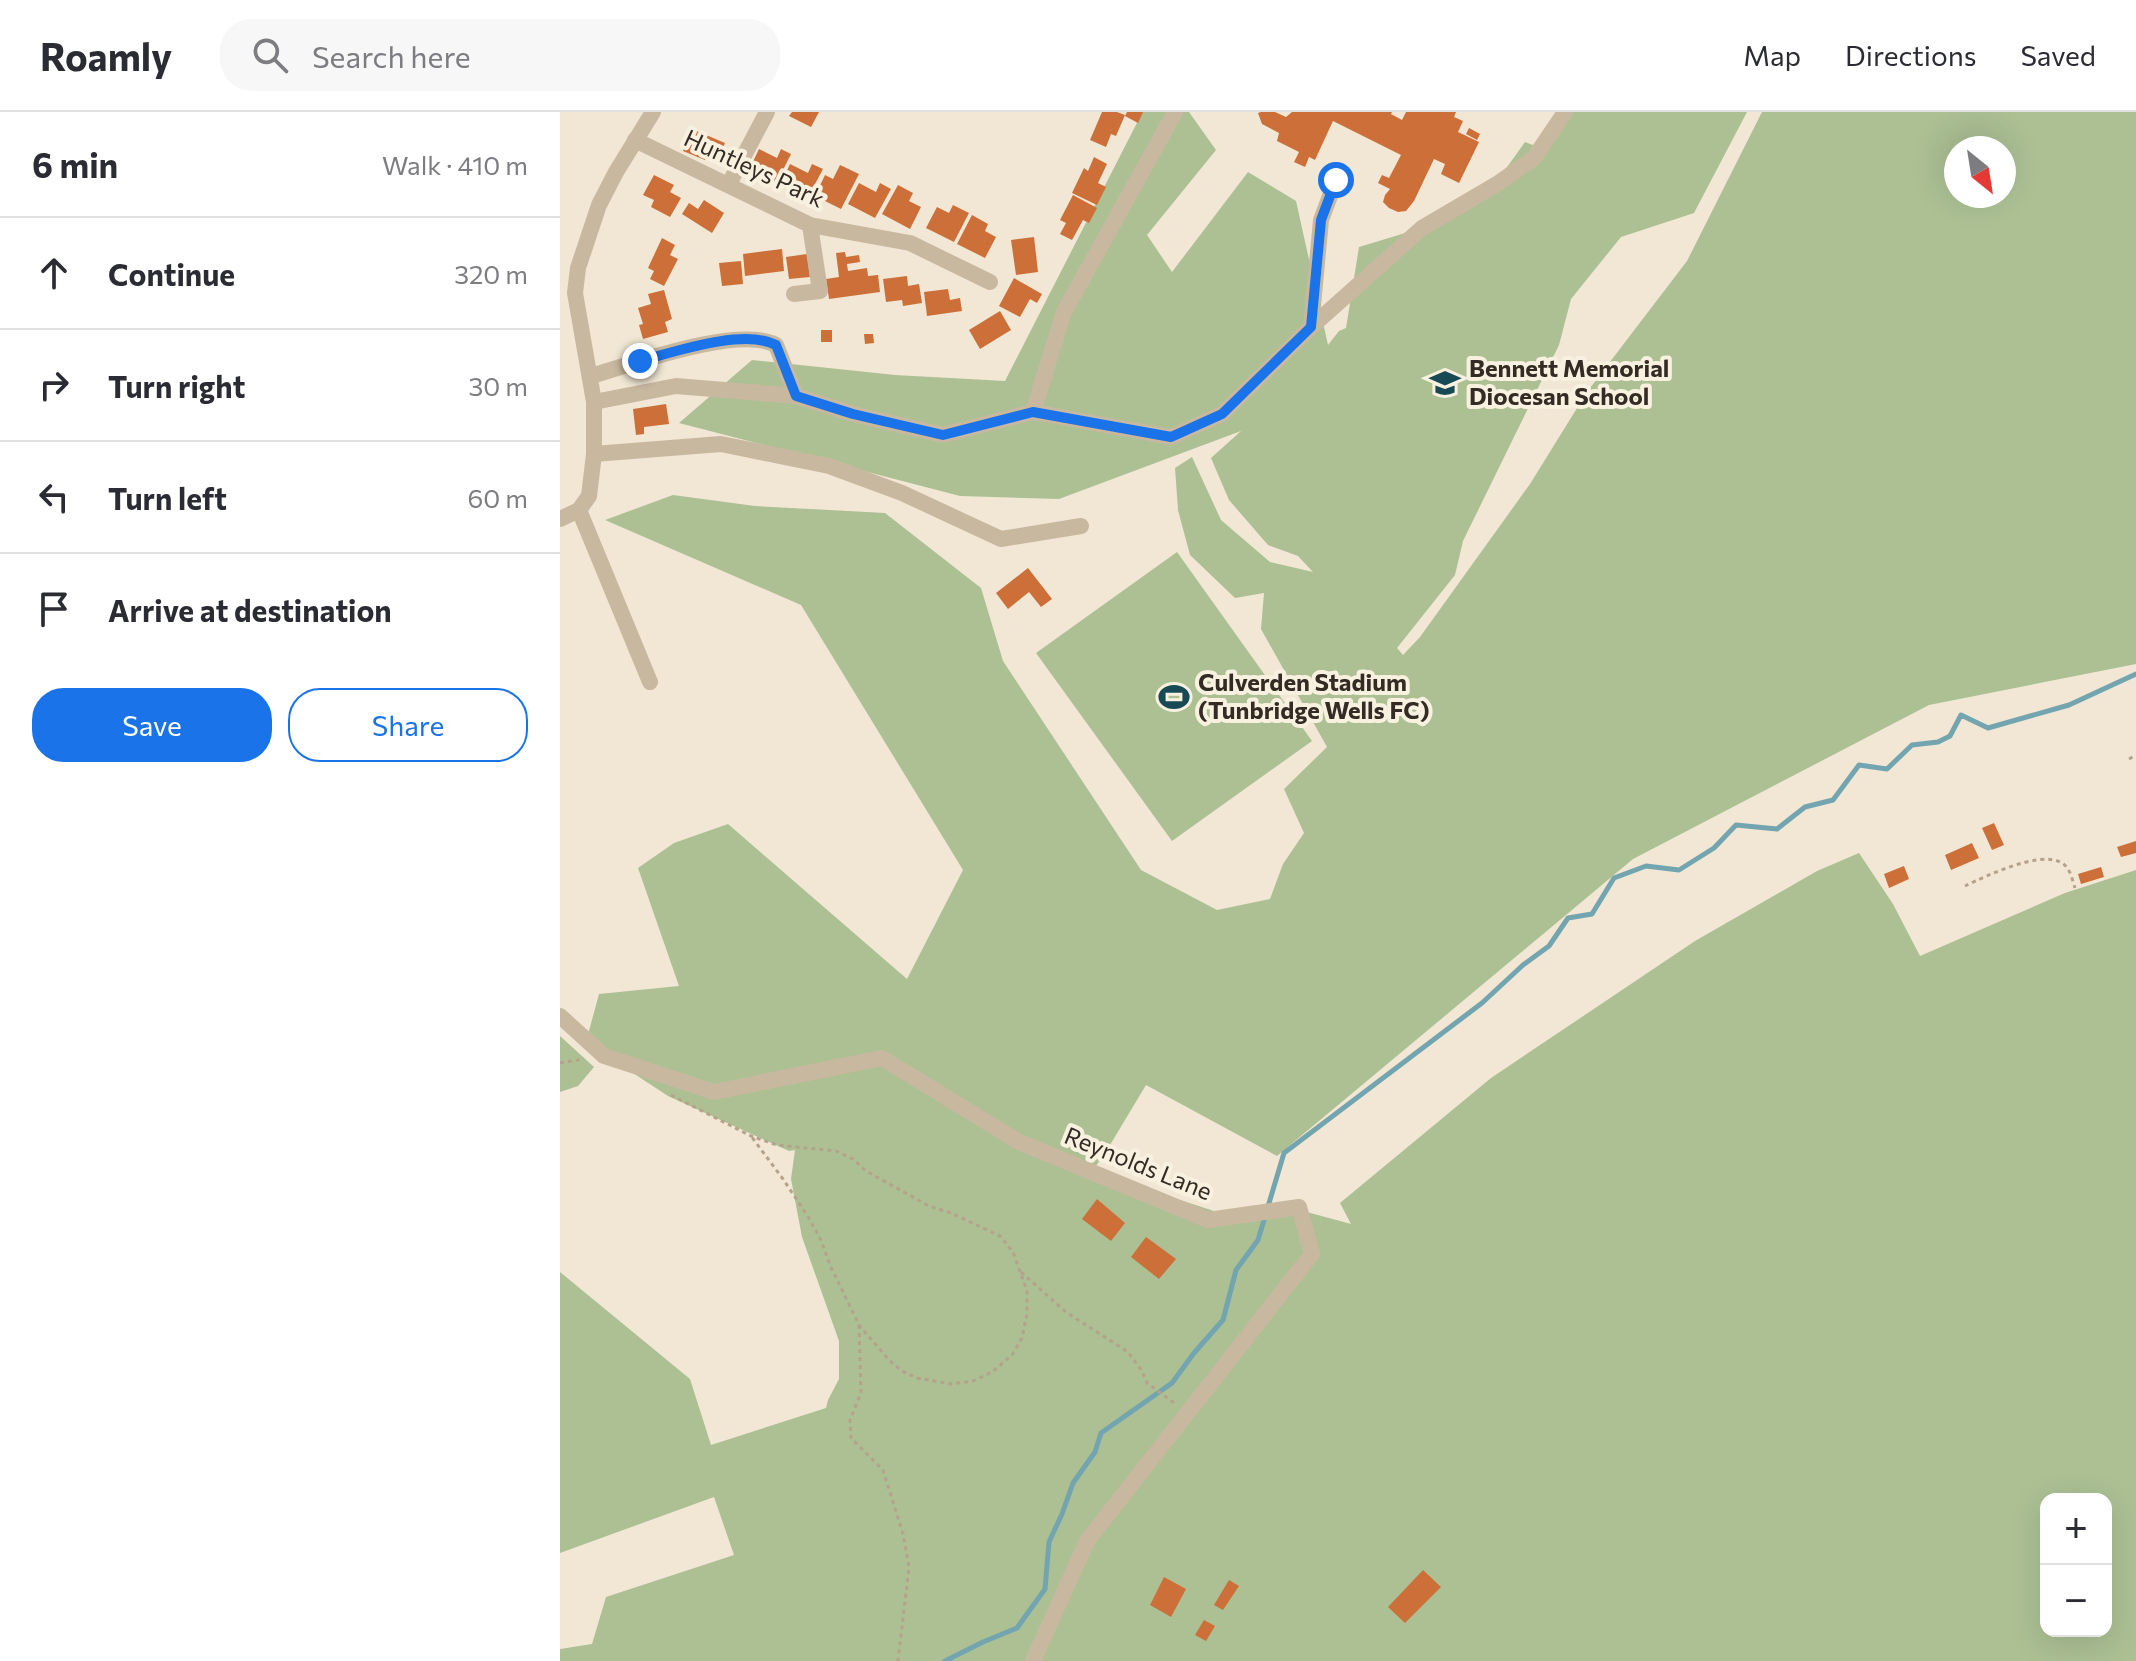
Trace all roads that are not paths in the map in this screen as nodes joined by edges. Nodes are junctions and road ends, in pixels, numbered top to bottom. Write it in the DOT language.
graph roads {
  1 [pos="653,112"];
  2 [pos="767,112"];
  3 [pos="1175,112"];
  4 [pos="1565,112"];
  5 [pos="635,140"];
  6 [pos="1336,180"];
  7 [pos="729,184"];
  8 [pos="810,225"];
  9 [pos="990,282"];
  10 [pos="794,294"];
  11 [pos="1311,327"];
  12 [pos="591,376"];
  13 [pos="796,396"];
  14 [pos="594,402"];
  15 [pos="1033,412"];
  16 [pos="594,454"];
  17 [pos="579,510"];
  18 [pos="560,519"];
  19 [pos="1081,526"];
  20 [pos="650,682"];
  21 [pos="560,1016"];
  22 [pos="1033,1661"];
  1 -- 5 [label="street"];
  2 -- 7 [label="street"];
  3 -- 15 [label="street"];
  4 -- 11 [label="street"];
  5 -- 7 [label="street, Huntleys Park"];
  5 -- 12 [label="street"];
  6 -- 11 [label="street"];
  7 -- 8 [label="street, Huntleys Park"];
  8 -- 9 [label="street, Huntleys Park"];
  8 -- 10 [label="street"];
  11 -- 15 [label="street"];
  12 -- 13 [label="street"];
  12 -- 14 [label="street"];
  13 -- 14 [label="street"];
  13 -- 15 [label="street"];
  14 -- 16 [label="street"];
  16 -- 17 [label="street"];
  16 -- 19 [label="street"];
  17 -- 18 [label="street"];
  17 -- 20 [label="street"];
  21 -- 22 [label="street, Reynolds Lane"];
}
